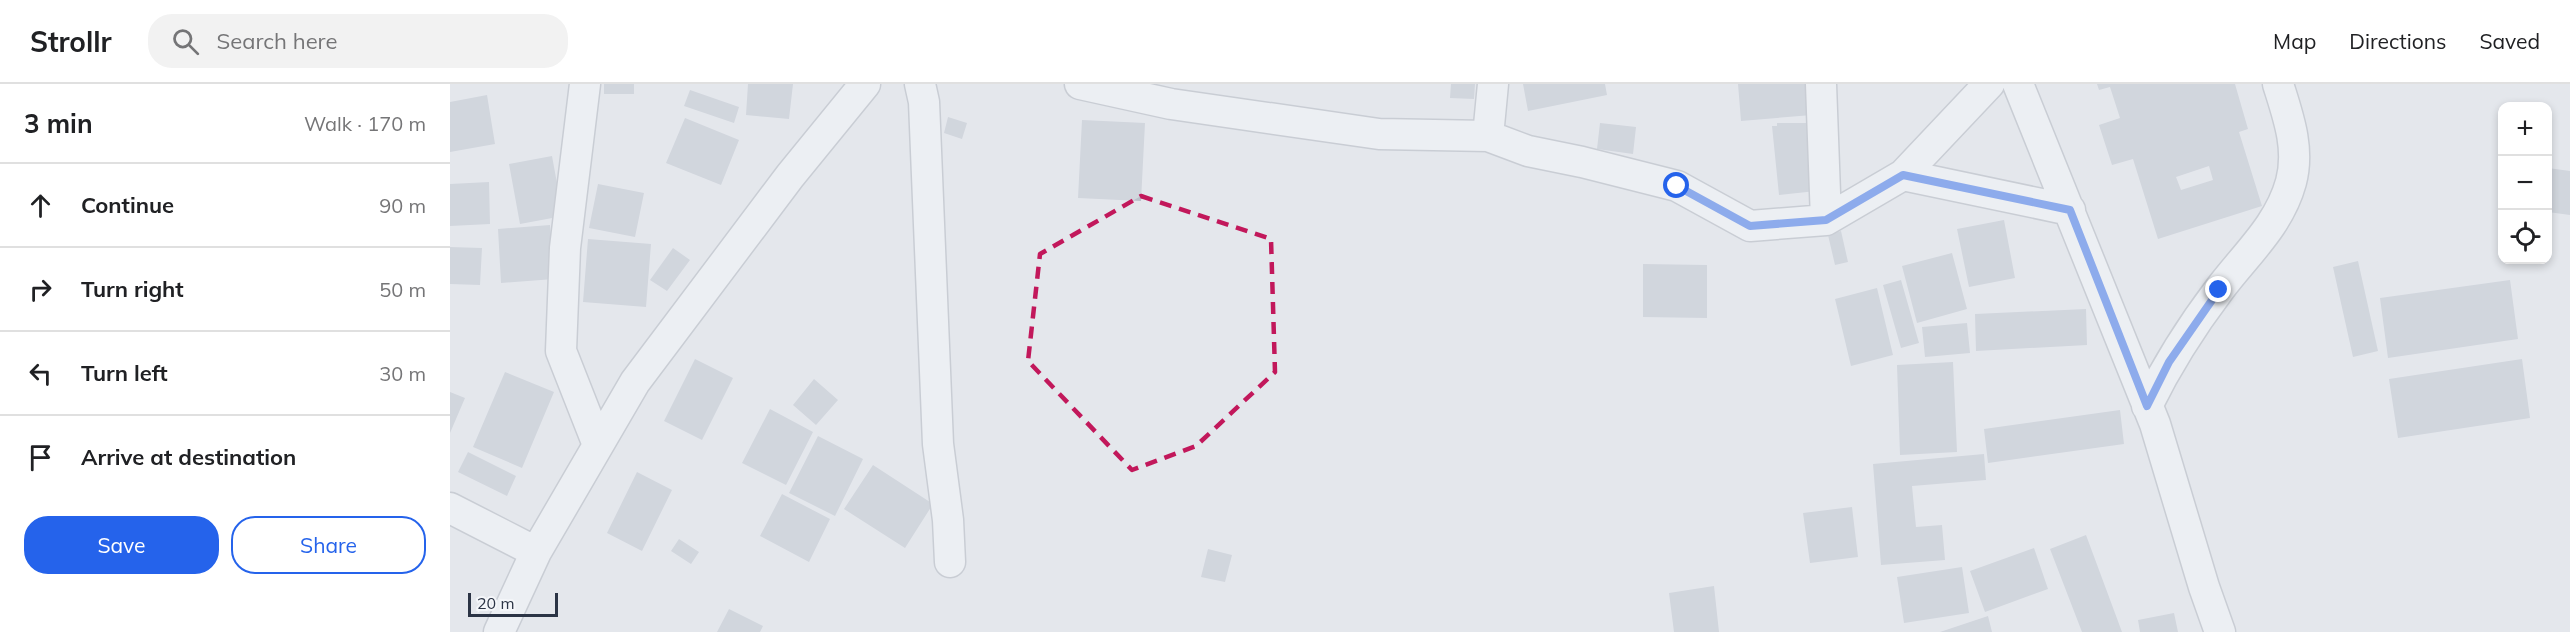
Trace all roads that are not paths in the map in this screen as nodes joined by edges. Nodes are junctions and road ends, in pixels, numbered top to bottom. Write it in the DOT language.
graph roads {
  1 [pos="585,84"];
  2 [pos="865,84"];
  3 [pos="920,84"];
  4 [pos="1080,84"];
  5 [pos="1493,84"];
  6 [pos="1821,84"];
  7 [pos="1989,84"];
  8 [pos="2018,84"];
  9 [pos="2278,84"];
  10 [pos="1488,136"];
  11 [pos="1903,175"];
  12 [pos="2070,210"];
  13 [pos="1826,220"];
  14 [pos="2147,406"];
  15 [pos="598,445"];
  16 [pos="450,508"];
  17 [pos="536,552"];
  18 [pos="950,562"];
  19 [pos="499,632"];
  20 [pos="2220,632"];
  1 -- 15 [label="street"];
  2 -- 15 [label="street"];
  3 -- 18 [label="street"];
  4 -- 10 [label="street"];
  5 -- 10 [label="street"];
  6 -- 13 [label="street"];
  7 -- 11 [label="street"];
  8 -- 12 [label="street"];
  9 -- 14 [label="street"];
  10 -- 13 [label="street"];
  11 -- 12 [label="street"];
  11 -- 13 [label="street"];
  12 -- 14 [label="street"];
  14 -- 20 [label="street"];
  15 -- 17 [label="street"];
  16 -- 17 [label="street"];
  17 -- 19 [label="street"];
}
